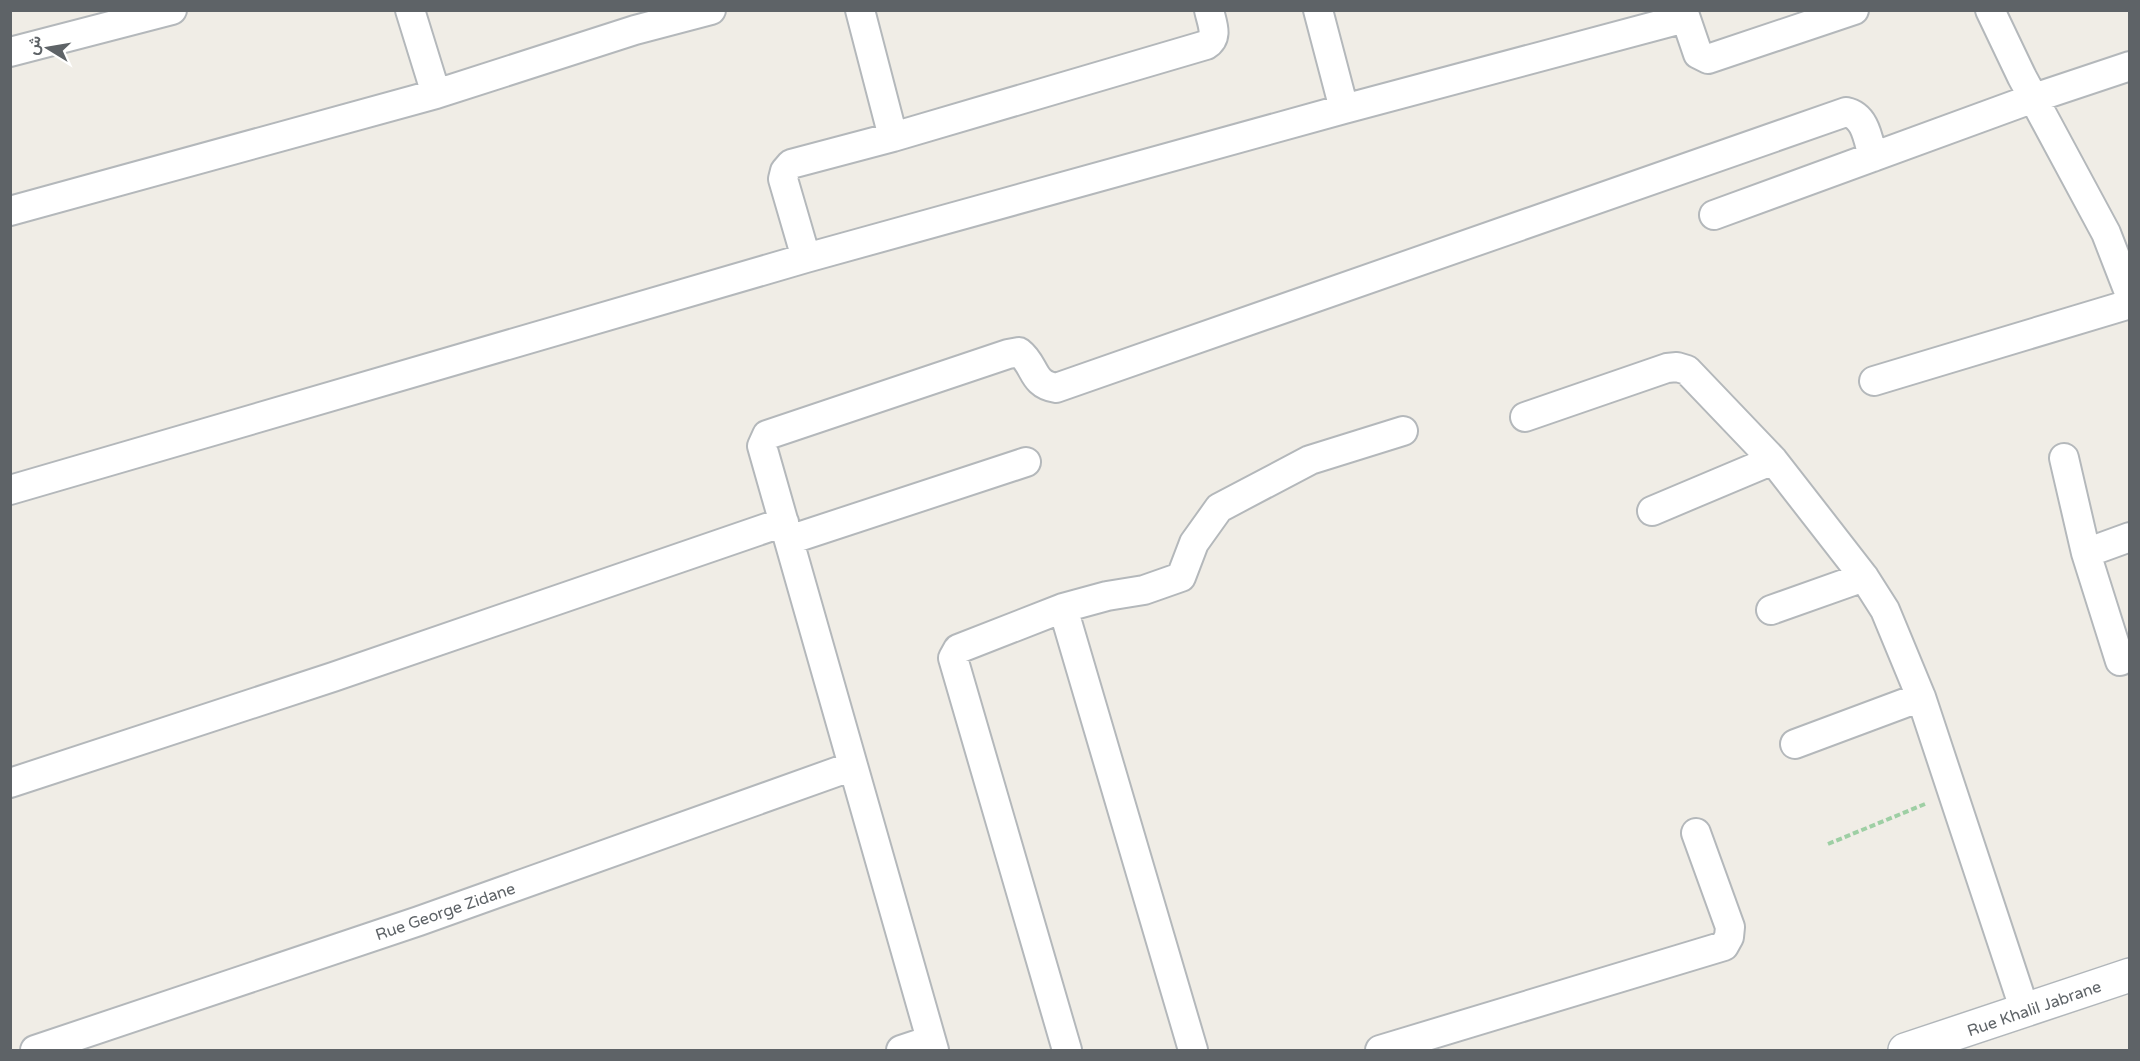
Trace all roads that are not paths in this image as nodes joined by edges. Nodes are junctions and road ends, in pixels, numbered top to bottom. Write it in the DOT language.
graph roads {
  1 [pos="172,10"];
  2 [pos="410,10"];
  3 [pos="711,10"];
  4 [pos="860,10"];
  5 [pos="1209,10"];
  6 [pos="1318,10"];
  7 [pos="1989,10"];
  8 [pos="1845,12"];
  9 [pos="1684,14"];
  10 [pos="10,52"];
  11 [pos="2130,66"];
  12 [pos="436,94"];
  13 [pos="2034,98"];
  14 [pos="1344,109"];
  15 [pos="893,137"];
  16 [pos="1873,158"];
  17 [pos="10,211"];
  18 [pos="1714,215"];
  19 [pos="2118,228"];
  20 [pos="806,258"];
  21 [pos="2130,295"];
  22 [pos="2130,304"];
  23 [pos="1874,381"];
  24 [pos="1525,417"];
  25 [pos="1403,431"];
  26 [pos="2064,458"];
  27 [pos="1773,460"];
  28 [pos="1026,462"];
  29 [pos="10,490"];
  30 [pos="1652,511"];
  31 [pos="786,531"];
  32 [pos="2130,537"];
  33 [pos="2086,553"];
  34 [pos="1864,577"];
  35 [pos="1063,608"];
  36 [pos="1771,610"];
  37 [pos="2120,661"];
  38 [pos="1921,697"];
  39 [pos="1795,744"];
  40 [pos="853,766"];
  41 [pos="10,783"];
  42 [pos="1696,833"];
  43 [pos="2130,975"];
  44 [pos="2025,1011"];
  45 [pos="932,1045"];
  46 [pos="35,1050"];
  47 [pos="901,1050"];
  48 [pos="1066,1050"];
  49 [pos="1193,1050"];
  50 [pos="1380,1050"];
  51 [pos="1905,1050"];
  1 -- 10 [label="street"];
  2 -- 12 [label="street"];
  3 -- 12 [label="street"];
  4 -- 15 [label="street"];
  5 -- 15 [label="street"];
  6 -- 14 [label="street"];
  7 -- 13 [label="street"];
  8 -- 9 [label="street"];
  9 -- 14 [label="street"];
  11 -- 13 [label="street"];
  12 -- 17 [label="street"];
  13 -- 16 [label="street"];
  13 -- 19 [label="street"];
  14 -- 20 [label="street"];
  15 -- 20 [label="street"];
  16 -- 18 [label="street"];
  16 -- 31 [label="street"];
  19 -- 21 [label="street"];
  20 -- 29 [label="street"];
  22 -- 23 [label="street"];
  24 -- 27 [label="street"];
  25 -- 35 [label="street"];
  26 -- 33 [label="street"];
  27 -- 30 [label="street"];
  27 -- 34 [label="street"];
  28 -- 31 [label="street"];
  31 -- 40 [label="street"];
  31 -- 41 [label="street"];
  32 -- 33 [label="street"];
  33 -- 37 [label="street"];
  34 -- 36 [label="street"];
  34 -- 38 [label="street"];
  35 -- 48 [label="street"];
  35 -- 49 [label="street"];
  38 -- 39 [label="street"];
  38 -- 44 [label="street"];
  40 -- 45 [label="street"];
  40 -- 46 [label="street, Rue George Zidane"];
  42 -- 50 [label="street"];
  43 -- 44 [label="street, Rue Khalil Jabrane"];
  44 -- 51 [label="street, Rue Khalil Jabrane"];
  45 -- 47 [label="street"];
}
